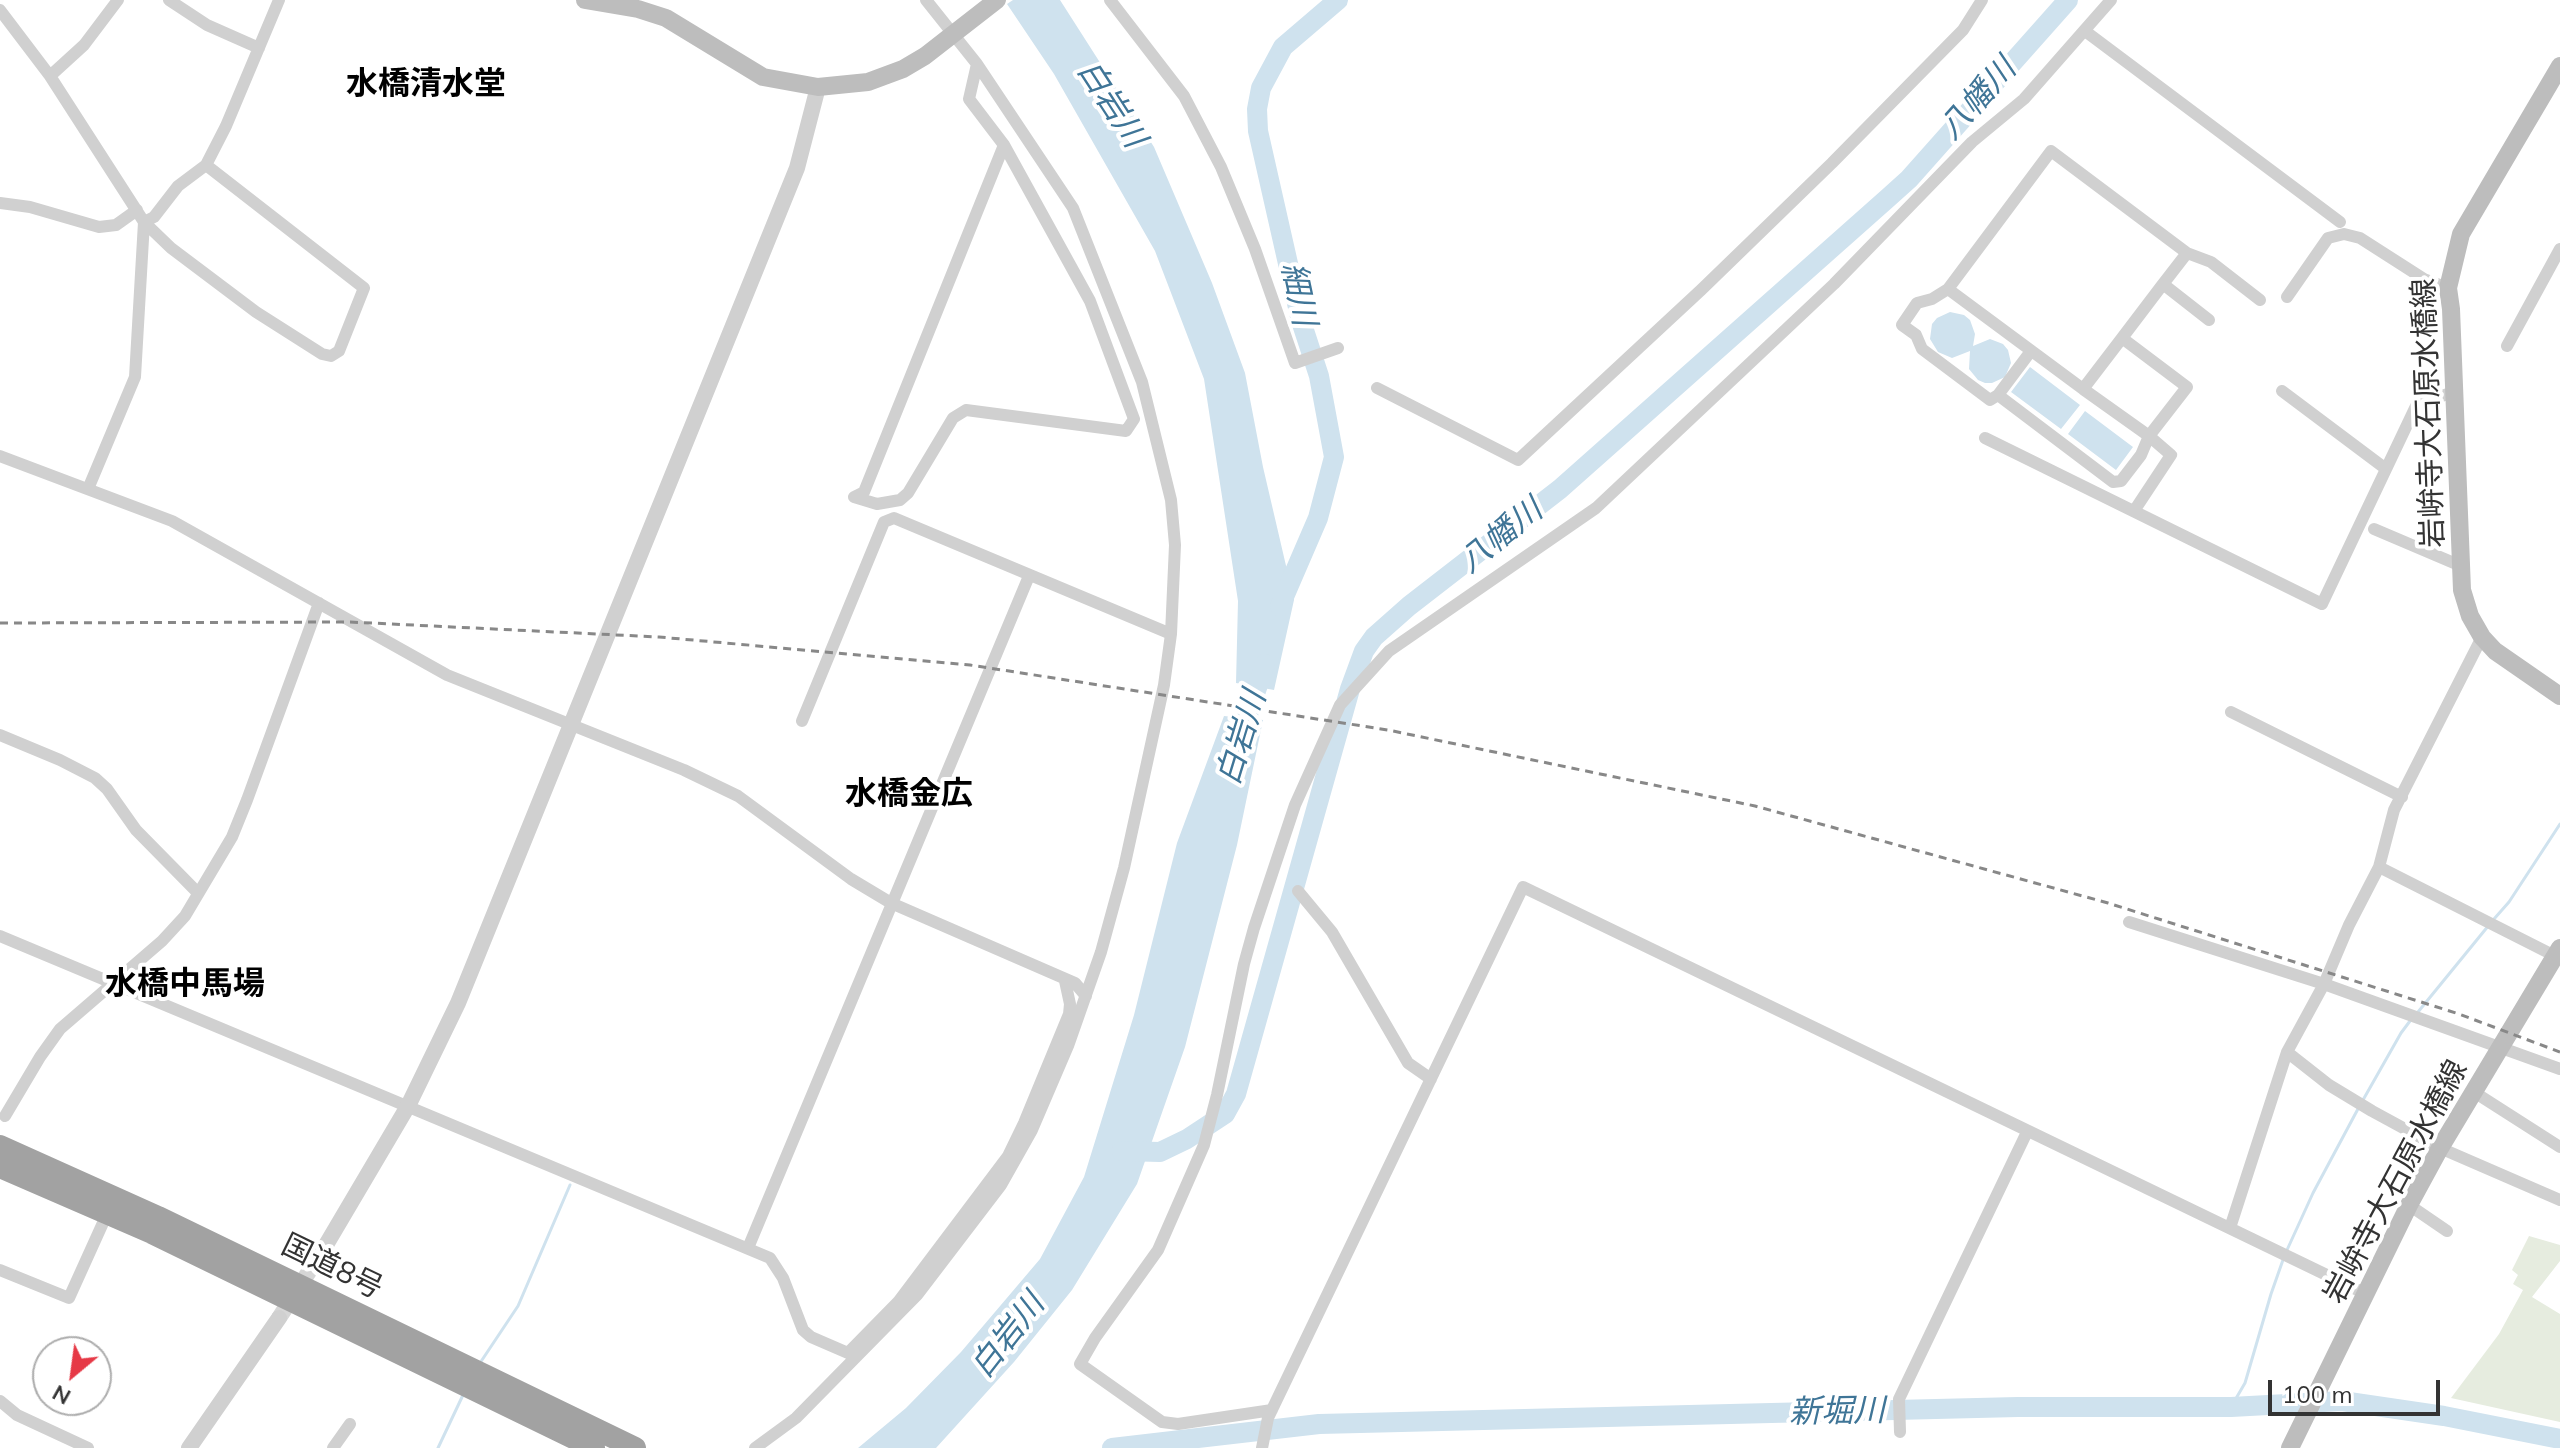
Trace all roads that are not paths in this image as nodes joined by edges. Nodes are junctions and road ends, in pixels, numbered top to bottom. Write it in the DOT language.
graph roads {
  1 [pos="118,0"];
  2 [pos="169,0"];
  3 [pos="279,0"];
  4 [pos="585,0"];
  5 [pos="926,0"];
  6 [pos="997,0"];
  7 [pos="1110,0"];
  8 [pos="1982,0"];
  9 [pos="2111,0"];
  10 [pos="0,10"];
  11 [pos="2085,31"];
  12 [pos="955,34"];
  13 [pos="259,48"];
  14 [pos="977,64"];
  15 [pos="2560,66"];
  16 [pos="50,76"];
  17 [pos="818,87"];
  18 [pos="1004,145"];
  19 [pos="206,165"];
  20 [pos="0,203"];
  21 [pos="141,216"];
  22 [pos="2340,222"];
  23 [pos="2560,249"];
  24 [pos="2187,253"];
  25 [pos="2163,284"];
  26 [pos="2448,288"];
  27 [pos="1948,289"];
  28 [pos="2287,297"];
  29 [pos="2260,300"];
  30 [pos="2209,320"];
  31 [pos="2122,338"];
  32 [pos="2507,346"];
  33 [pos="1338,348"];
  34 [pos="2031,351"];
  35 [pos="1377,388"];
  36 [pos="2083,389"];
  37 [pos="2282,391"];
  38 [pos="2455,391"];
  39 [pos="1998,395"];
  40 [pos="2149,436"];
  41 [pos="1985,438"];
  42 [pos="0,456"];
  43 [pos="2386,469"];
  44 [pos="88,489"];
  45 [pos="2134,511"];
  46 [pos="2374,529"];
  47 [pos="2461,566"];
  48 [pos="1029,576"];
  49 [pos="319,603"];
  50 [pos="1171,634"];
  51 [pos="2482,637"];
  52 [pos="2560,696"];
  53 [pos="2231,712"];
  54 [pos="802,721"];
  55 [pos="570,725"];
  56 [pos="0,735"];
  57 [pos="2402,797"];
  58 [pos="2379,867"];
  59 [pos="1298,891"];
  60 [pos="198,893"];
  61 [pos="891,903"];
  62 [pos="2129,922"];
  63 [pos="0,936"];
  64 [pos="2556,962"];
  65 [pos="1065,981"];
  66 [pos="111,983"];
  67 [pos="2324,984"];
  68 [pos="1086,996"];
  69 [pos="2501,1046"];
  70 [pos="2287,1052"];
  71 [pos="2560,1069"];
  72 [pos="1431,1079"];
  73 [pos="2474,1092"];
  74 [pos="408,1106"];
  75 [pos="5,1116"];
  76 [pos="2027,1132"];
  77 [pos="0,1146"];
  78 [pos="2560,1147"];
  79 [pos="2440,1148"];
  80 [pos="0,1167"];
  81 [pos="2559,1199"];
  82 [pos="2409,1205"];
  83 [pos="107,1214"];
  84 [pos="2230,1228"];
  85 [pos="2447,1231"];
  86 [pos="748,1248"];
  87 [pos="323,1250"];
  88 [pos="0,1270"];
  89 [pos="2366,1294"];
  90 [pos="279,1318"];
  91 [pos="0,1401"];
  92 [pos="1270,1414"];
  93 [pos="350,1424"];
  94 [pos="1900,1432"];
  95 [pos="88,1448"];
  96 [pos="189,1448"];
  97 [pos="333,1448"];
  98 [pos="594,1448"];
  99 [pos="635,1448"];
  100 [pos="755,1448"];
  101 [pos="1262,1448"];
  102 [pos="2290,1448"];
  1 -- 16 [label="street"];
  2 -- 13 [label="street"];
  3 -- 13 [label="street"];
  4 -- 17 [label="main road"];
  5 -- 12 [label="street"];
  6 -- 12 [label="main road"];
  7 -- 33 [label="street"];
  8 -- 35 [label="street"];
  9 -- 11 [label="street"];
  10 -- 16 [label="street"];
  11 -- 22 [label="street"];
  11 -- 92 [label="street"];
  12 -- 14 [label="street"];
  12 -- 17 [label="main road"];
  13 -- 19 [label="street"];
  14 -- 18 [label="street"];
  14 -- 50 [label="street"];
  15 -- 26 [label="main road, 岩峅寺大石原水橋線"];
  16 -- 21 [label="street"];
  17 -- 55 [label="street"];
  18 -- 18 [label="street"];
  19 -- 21 [label="street"];
  19 -- 21 [label="street"];
  20 -- 21 [label="street"];
  21 -- 44 [label="street"];
  23 -- 32 [label="street"];
  24 -- 25 [label="street"];
  24 -- 27 [label="street"];
  24 -- 29 [label="street"];
  25 -- 30 [label="street"];
  25 -- 31 [label="street"];
  26 -- 28 [label="street"];
  26 -- 38 [label="main road, 岩峅寺大石原水橋線"];
  27 -- 34 [label="street"];
  27 -- 39 [label="street"];
  31 -- 36 [label="street"];
  31 -- 40 [label="street"];
  34 -- 36 [label="street"];
  34 -- 39 [label="street"];
  36 -- 40 [label="street"];
  37 -- 43 [label="street"];
  38 -- 43 [label="street"];
  38 -- 47 [label="main road, 岩峅寺大石原水橋線"];
  39 -- 40 [label="street"];
  40 -- 45 [label="street"];
  41 -- 45 [label="street"];
  42 -- 44 [label="street"];
  43 -- 45 [label="street"];
  44 -- 49 [label="street"];
  46 -- 47 [label="street"];
  47 -- 51 [label="main road, 岩峅寺大石原水橋線"];
  48 -- 50 [label="street"];
  48 -- 54 [label="street"];
  48 -- 61 [label="street"];
  49 -- 55 [label="street"];
  49 -- 60 [label="street"];
  50 -- 68 [label="street"];
  51 -- 52 [label="main road, 岩峅寺大石原水橋線"];
  51 -- 57 [label="street"];
  53 -- 57 [label="street"];
  55 -- 61 [label="street"];
  55 -- 74 [label="street"];
  56 -- 60 [label="street"];
  57 -- 58 [label="street"];
  58 -- 64 [label="street"];
  58 -- 67 [label="street"];
  59 -- 72 [label="street"];
  60 -- 66 [label="street"];
  61 -- 65 [label="street"];
  61 -- 86 [label="street"];
  62 -- 67 [label="street"];
  63 -- 66 [label="street"];
  64 -- 69 [label="main road, 岩峅寺大石原水橋線"];
  65 -- 68 [label="street"];
  65 -- 86 [label="street"];
  66 -- 74 [label="street"];
  66 -- 75 [label="street"];
  67 -- 69 [label="street"];
  67 -- 70 [label="street"];
  68 -- 100 [label="street"];
  69 -- 71 [label="street"];
  69 -- 73 [label="main road, 岩峅寺大石原水橋線"];
  70 -- 79 [label="street"];
  70 -- 84 [label="street"];
  72 -- 76 [label="street"];
  72 -- 92 [label="street"];
  73 -- 78 [label="street"];
  73 -- 79 [label="main road, 岩峅寺大石原水橋線"];
  74 -- 86 [label="street"];
  74 -- 87 [label="street"];
  76 -- 84 [label="street"];
  76 -- 94 [label="street"];
  77 -- 99 [label="highway, 国道8号"];
  79 -- 81 [label="street"];
  79 -- 82 [label="main road, 岩峅寺大石原水橋線"];
  80 -- 83 [label="highway, 国道8号"];
  82 -- 85 [label="street"];
  82 -- 89 [label="main road, 岩峅寺大石原水橋線"];
  83 -- 88 [label="street"];
  83 -- 98 [label="highway, 国道8号"];
  84 -- 89 [label="street"];
  89 -- 102 [label="main road, 岩峅寺大石原水橋線"];
  90 -- 96 [label="street"];
  91 -- 95 [label="street"];
  92 -- 101 [label="street"];
  93 -- 97 [label="street"];
}
